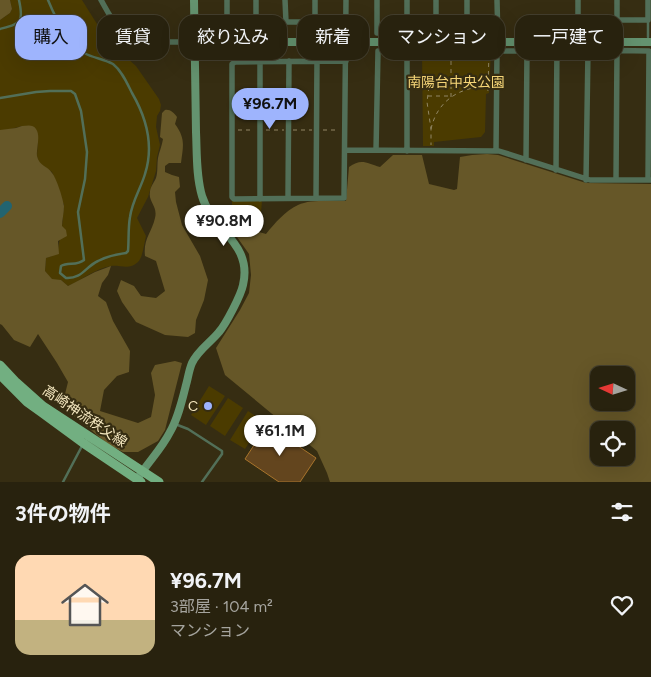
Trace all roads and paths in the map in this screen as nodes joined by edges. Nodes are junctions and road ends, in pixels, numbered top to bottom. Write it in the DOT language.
graph roads {
  1 [pos="19,0"];
  2 [pos="48,0"];
  3 [pos="101,0"];
  4 [pos="194,0"];
  5 [pos="227,0"];
  6 [pos="256,0"];
  7 [pos="285,0"];
  8 [pos="315,0"];
  9 [pos="346,0"];
  10 [pos="377,0"];
  11 [pos="407,0"];
  12 [pos="436,0"];
  13 [pos="467,0"];
  14 [pos="497,0"];
  15 [pos="578,0"];
  16 [pos="617,0"];
  17 [pos="648,0"];
  18 [pos="194,15"];
  19 [pos="228,15"];
  20 [pos="256,15"];
  21 [pos="286,15"];
  22 [pos="315,15"];
  23 [pos="346,15"];
  24 [pos="497,15"];
  25 [pos="578,15"];
  26 [pos="617,15"];
  27 [pos="623,20"];
  28 [pos="648,20"];
  29 [pos="0,29"];
  30 [pos="650,39"];
  31 [pos="623,41"];
  32 [pos="179,42"];
  33 [pos="623,51"];
  34 [pos="195,60"];
  35 [pos="451,60"];
  36 [pos="488,60"];
  37 [pos="558,60"];
  38 [pos="588,60"];
  39 [pos="617,60"];
  40 [pos="317,61"];
  41 [pos="346,61"];
  42 [pos="260,62"];
  43 [pos="270,62"];
  44 [pos="289,62"];
  45 [pos="430,79"];
  46 [pos="488,87"];
  47 [pos="488,91"];
  48 [pos="428,96"];
  49 [pos="451,96"];
  50 [pos="0,98"];
  51 [pos="431,129"];
  52 [pos="345,150"];
  53 [pos="376,150"];
  54 [pos="407,150"];
  55 [pos="432,151"];
  56 [pos="496,151"];
  57 [pos="526,160"];
  58 [pos="556,170"];
  59 [pos="586,180"];
  60 [pos="616,180"];
  61 [pos="649,180"];
  62 [pos="288,198"];
  63 [pos="316,198"];
  64 [pos="260,199"];
  65 [pos="0,365"];
  66 [pos="0,374"];
  67 [pos="174,424"];
  68 [pos="83,443"];
  69 [pos="142,471"];
  70 [pos="139,481"];
  71 [pos="62,482"];
  72 [pos="159,482"];
  73 [pos="202,482"];
  1 -- 29 [label="lane"];
  2 -- 50 [label="lane"];
  3 -- 32 [label="street"];
  4 -- 18 [label="street"];
  5 -- 19 [label="street"];
  6 -- 20 [label="street"];
  7 -- 21 [label="street"];
  8 -- 22 [label="street"];
  9 -- 23 [label="street"];
  10 -- 11 [label="street"];
  12 -- 13 [label="street"];
  14 -- 24 [label="street"];
  15 -- 25 [label="street"];
  16 -- 26 [label="street"];
  17 -- 28 [label="street"];
  27 -- 28 [label="street"];
  28 -- 30 [label="lane"];
  30 -- 31 [label="street"];
  33 -- 61 [label="street"];
  34 -- 67 [label="street"];
  35 -- 49 [label="path"];
  36 -- 46 [label="path"];
  37 -- 58 [label="street"];
  38 -- 59 [label="street"];
  39 -- 60 [label="street"];
  40 -- 41 [label="street"];
  40 -- 44 [label="street"];
  40 -- 63 [label="street"];
  41 -- 52 [label="street"];
  42 -- 43 [label="street"];
  42 -- 64 [label="street"];
  42 -- 64 [label="street"];
  43 -- 44 [label="street"];
  44 -- 62 [label="street"];
  45 -- 48 [label="path"];
  46 -- 47 [label="path"];
  46 -- 49 [label="path"];
  48 -- 49 [label="path"];
  48 -- 51 [label="path"];
  49 -- 51 [label="path"];
  51 -- 55 [label="path"];
  52 -- 53 [label="street"];
  52 -- 63 [label="street"];
  53 -- 54 [label="street"];
  53 -- 54 [label="street"];
  54 -- 55 [label="street"];
  55 -- 56 [label="street"];
  56 -- 57 [label="street"];
  56 -- 57 [label="street"];
  57 -- 58 [label="street"];
  58 -- 59 [label="street"];
  59 -- 60 [label="street"];
  60 -- 61 [label="street"];
  62 -- 63 [label="street"];
  62 -- 64 [label="street"];
  65 -- 69 [label="main road, 高崎神流秩父線"];
  66 -- 68 [label="main road, 高崎神流秩父線"];
  67 -- 69 [label="street"];
  67 -- 73 [label="lane"];
  68 -- 70 [label="main road, 高崎神流秩父線"];
  68 -- 71 [label="lane"];
  69 -- 70 [label="street"];
  69 -- 72 [label="main road, 高崎神流秩父線"];
}
